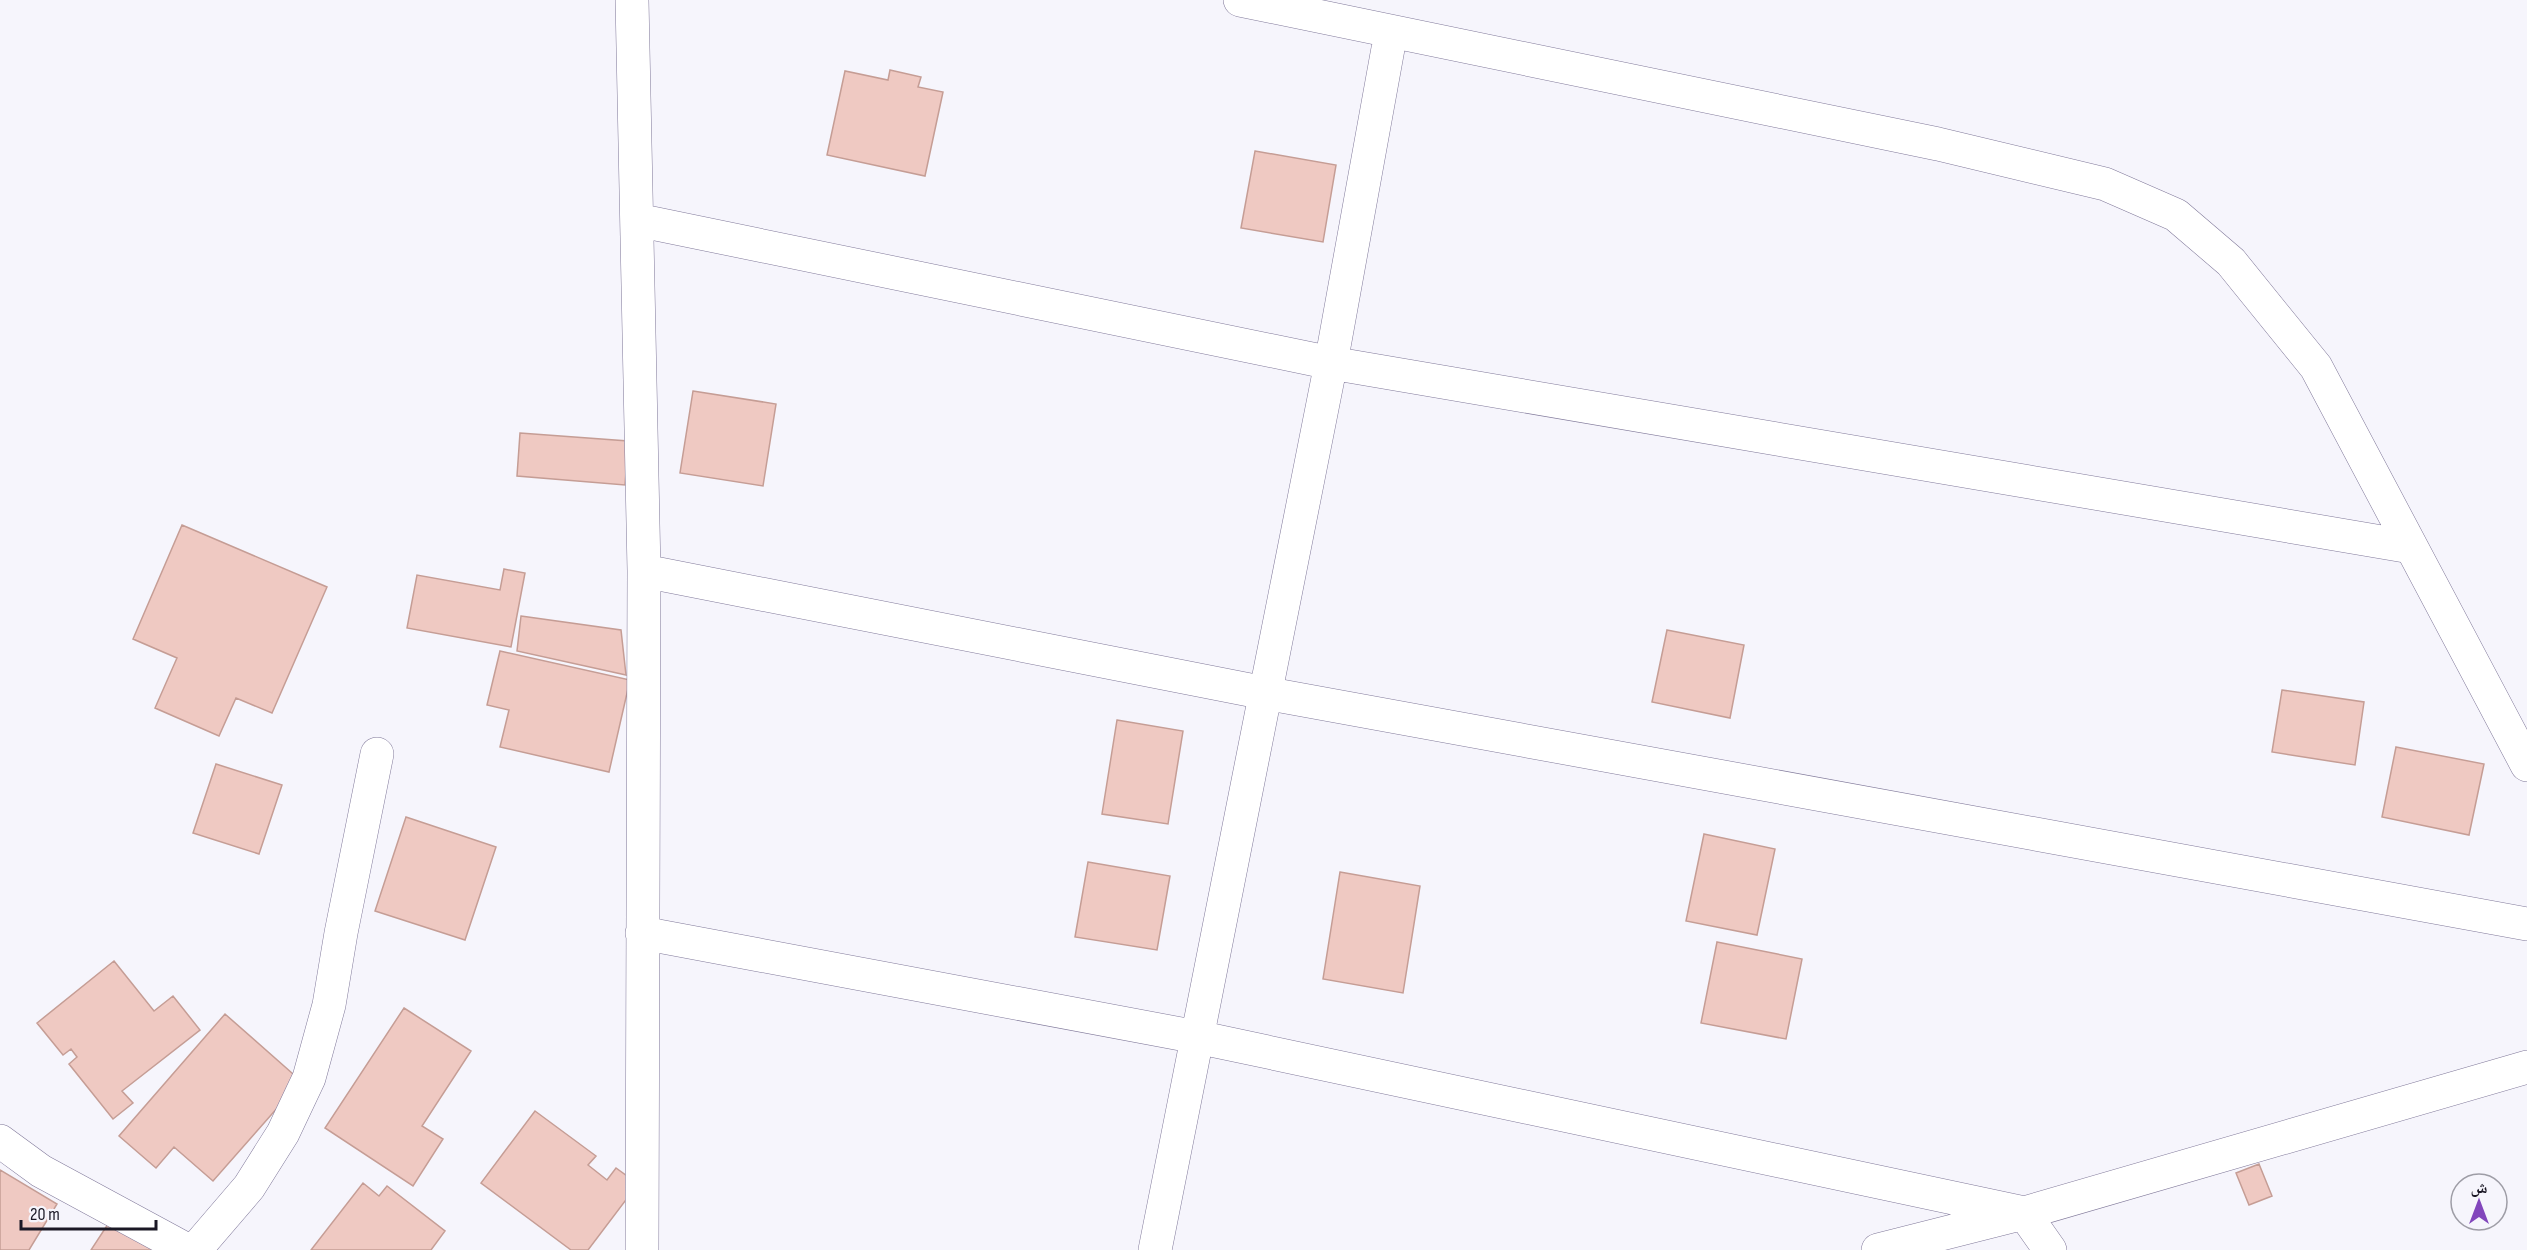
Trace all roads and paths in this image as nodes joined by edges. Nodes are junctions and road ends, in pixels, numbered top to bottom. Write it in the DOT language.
graph roads {
  1 [pos="632,0"];
  2 [pos="1240,0"];
  3 [pos="1391,32"];
  4 [pos="637,220"];
  5 [pos="1331,363"];
  6 [pos="2411,547"];
  7 [pos="644,571"];
  8 [pos="1266,693"];
  9 [pos="377,754"];
  10 [pos="2527,765"];
  11 [pos="2527,924"];
  12 [pos="642,933"];
  13 [pos="1197,1037"];
  14 [pos="2527,1067"];
  15 [pos="0,1141"];
  16 [pos="2024,1213"];
  17 [pos="187,1250"];
  18 [pos="195,1250"];
  19 [pos="642,1250"];
  20 [pos="1155,1250"];
  21 [pos="1878,1250"];
  22 [pos="2050,1250"];
  1 -- 4 [label="street"];
  2 -- 3 [label="street"];
  3 -- 5 [label="street"];
  3 -- 6 [label="street"];
  4 -- 5 [label="street"];
  4 -- 7 [label="street"];
  5 -- 6 [label="street"];
  5 -- 8 [label="street"];
  6 -- 10 [label="street"];
  7 -- 8 [label="street"];
  7 -- 12 [label="street"];
  8 -- 11 [label="street"];
  8 -- 13 [label="street"];
  9 -- 18 [label="street"];
  12 -- 13 [label="street"];
  12 -- 19 [label="street"];
  13 -- 16 [label="street"];
  13 -- 20 [label="street"];
  14 -- 16 [label="street"];
  15 -- 17 [label="street"];
  16 -- 21 [label="street"];
  16 -- 22 [label="street"];
}
